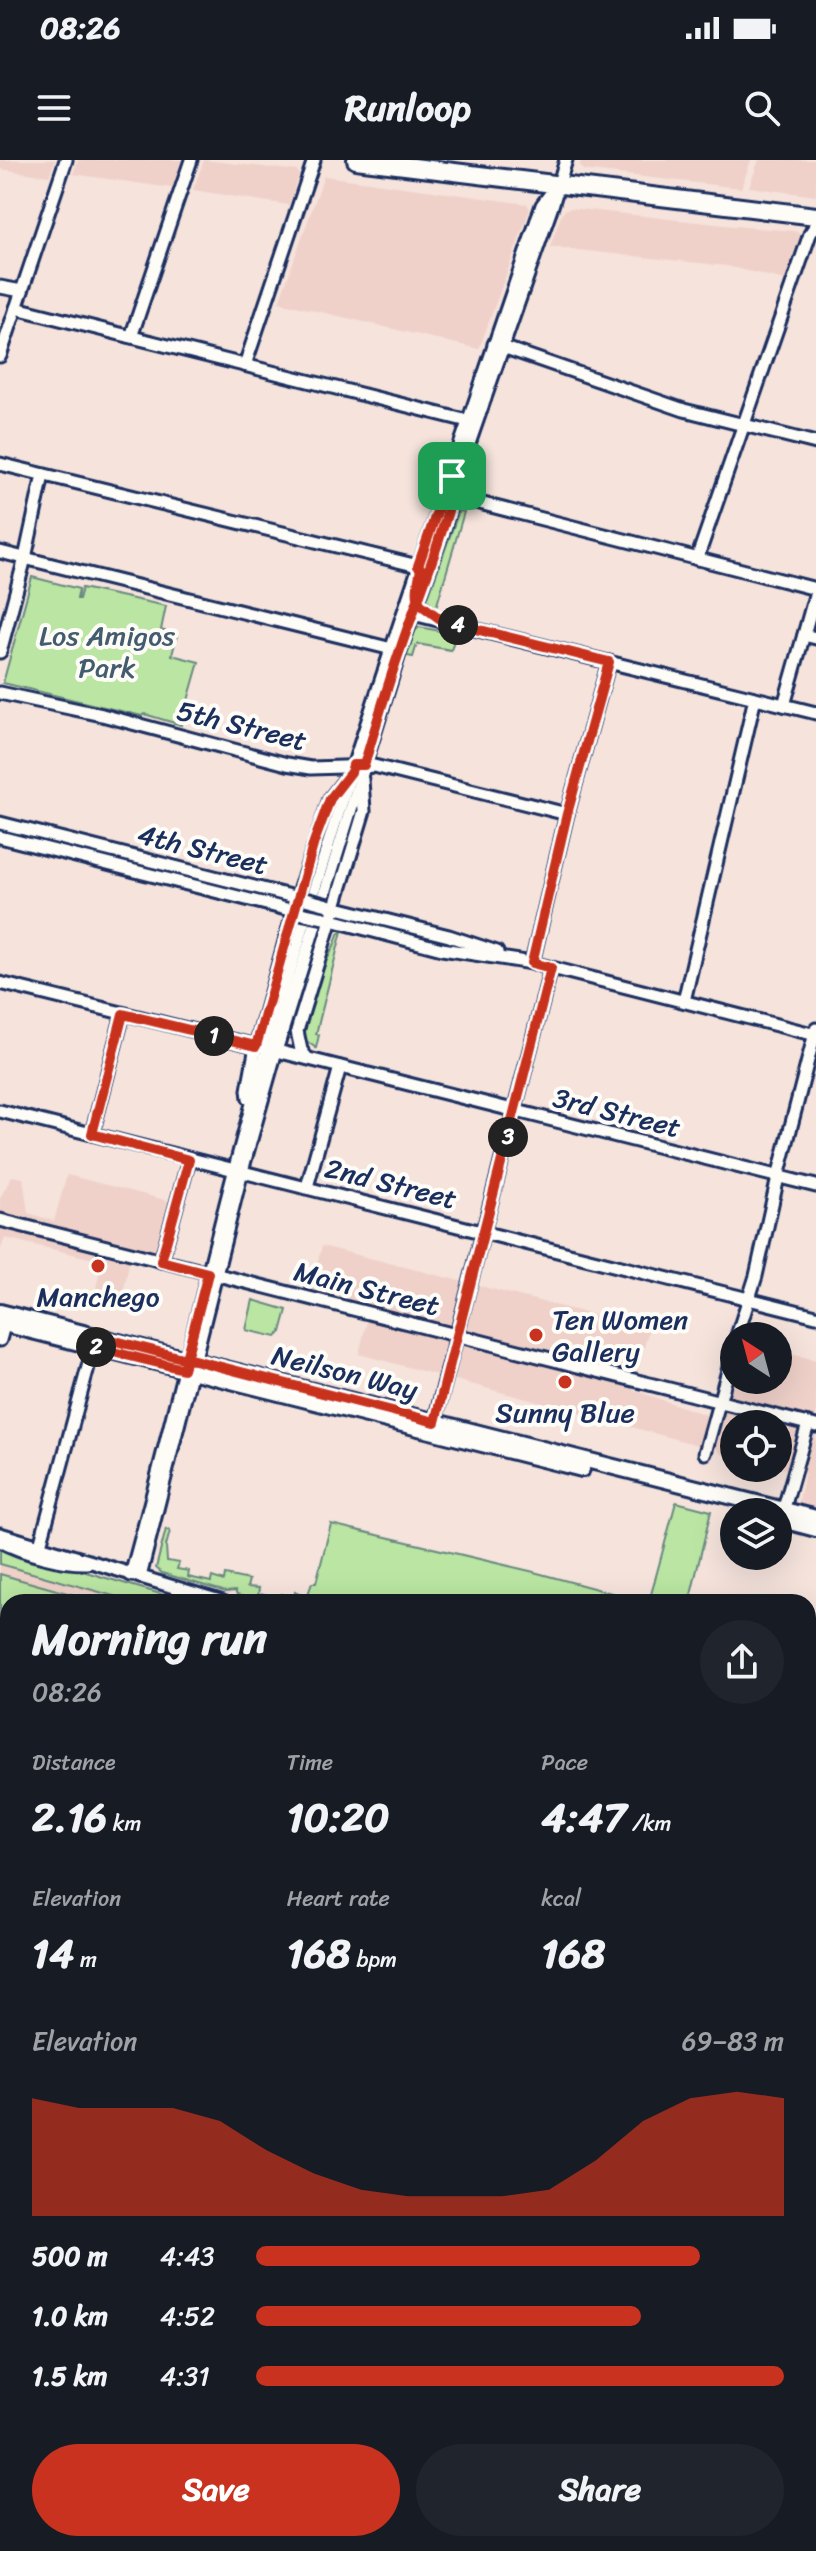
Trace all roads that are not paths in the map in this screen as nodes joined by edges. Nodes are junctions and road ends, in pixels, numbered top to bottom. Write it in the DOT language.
graph roads {
  1 [pos="66,160"];
  2 [pos="191,160"];
  3 [pos="314,160"];
  4 [pos="356,160"];
  5 [pos="566,160"];
  6 [pos="420,164"];
  7 [pos="556,186"];
  8 [pos="816,216"];
  9 [pos="816,225"];
  10 [pos="0,287"];
  11 [pos="22,291"];
  12 [pos="16,308"];
  13 [pos="131,337"];
  14 [pos="498,346"];
  15 [pos="0,356"];
  16 [pos="245,365"];
  17 [pos="468,421"];
  18 [pos="743,426"];
  19 [pos="816,443"];
  20 [pos="459,460"];
  21 [pos="0,464"];
  22 [pos="43,475"];
  23 [pos="452,496"];
  24 [pos="0,552"];
  25 [pos="25,558"];
  26 [pos="697,559"];
  27 [pos="418,566"];
  28 [pos="411,588"];
  29 [pos="816,590"];
  30 [pos="418,601"];
  31 [pos="413,614"];
  32 [pos="443,621"];
  33 [pos="810,637"];
  34 [pos="395,650"];
  35 [pos="0,652"];
  36 [pos="609,662"];
  37 [pos="0,693"];
  38 [pos="755,698"];
  39 [pos="784,705"];
  40 [pos="816,713"];
  41 [pos="357,769"];
  42 [pos="567,814"];
  43 [pos="0,823"];
  44 [pos="0,837"];
  45 [pos="301,898"];
  46 [pos="331,906"];
  47 [pos="296,912"];
  48 [pos="327,919"];
  49 [pos="532,963"];
  50 [pos="551,968"];
  51 [pos="0,983"];
  52 [pos="684,1001"];
  53 [pos="123,1014"];
  54 [pos="297,1031"];
  55 [pos="816,1033"];
  56 [pos="266,1049"];
  57 [pos="307,1058"];
  58 [pos="340,1067"];
  59 [pos="0,1111"];
  60 [pos="515,1111"];
  61 [pos="92,1134"];
  62 [pos="189,1160"];
  63 [pos="238,1170"];
  64 [pos="778,1177"];
  65 [pos="816,1186"];
  66 [pos="307,1187"];
  67 [pos="0,1220"];
  68 [pos="484,1232"];
  69 [pos="161,1261"];
  70 [pos="212,1274"];
  71 [pos="747,1299"];
  72 [pos="816,1316"];
  73 [pos="3,1318"];
  74 [pos="741,1322"];
  75 [pos="458,1335"];
  76 [pos="0,1340"];
  77 [pos="95,1341"];
  78 [pos="189,1365"];
  79 [pos="722,1394"];
  80 [pos="720,1401"];
  81 [pos="812,1425"];
  82 [pos="433,1427"];
  83 [pos="705,1453"];
  84 [pos="786,1498"];
  85 [pos="720,1501"];
  86 [pos="720,1503"];
  87 [pos="792,1517"];
  88 [pos="816,1518"];
  89 [pos="792,1520"];
  90 [pos="816,1529"];
  91 [pos="0,1534"];
  92 [pos="0,1541"];
  93 [pos="40,1545"];
  94 [pos="90,1563"];
  95 [pos="136,1576"];
  96 [pos="196,1594"];
  1 -- 11 [label="street"];
  2 -- 13 [label="street"];
  3 -- 16 [label="street"];
  4 -- 6 [label="highway"];
  5 -- 7 [label="street"];
  6 -- 7 [label="highway"];
  7 -- 8 [label="highway"];
  7 -- 14 [label="street"];
  9 -- 18 [label="street"];
  10 -- 11 [label="street"];
  11 -- 12 [label="street"];
  12 -- 13 [label="street"];
  12 -- 15 [label="street"];
  13 -- 16 [label="street"];
  14 -- 17 [label="street"];
  14 -- 18 [label="street"];
  14 -- 20 [label="street"];
  16 -- 17 [label="street"];
  17 -- 20 [label="street"];
  18 -- 19 [label="street"];
  18 -- 26 [label="street"];
  20 -- 23 [label="street"];
  20 -- 27 [label="street"];
  21 -- 22 [label="street"];
  22 -- 25 [label="street"];
  22 -- 27 [label="street"];
  23 -- 26 [label="street"];
  23 -- 30 [label="street"];
  24 -- 25 [label="street"];
  25 -- 34 [label="street"];
  25 -- 35 [label="street"];
  26 -- 29 [label="street"];
  27 -- 28 [label="street"];
  27 -- 30 [label="street"];
  28 -- 31 [label="street"];
  28 -- 34 [label="street"];
  29 -- 33 [label="street"];
  30 -- 31 [label="street"];
  30 -- 32 [label="street"];
  31 -- 32 [label="street"];
  31 -- 34 [label="street"];
  32 -- 36 [label="street"];
  33 -- 39 [label="street"];
  34 -- 41 [label="street"];
  36 -- 38 [label="street"];
  36 -- 42 [label="street"];
  37 -- 41 [label="street, 5th Street"];
  38 -- 39 [label="street"];
  38 -- 52 [label="street"];
  39 -- 40 [label="street"];
  41 -- 42 [label="street, 5th Street"];
  41 -- 45 [label="street"];
  41 -- 46 [label="street"];
  41 -- 56 [label="street"];
  42 -- 49 [label="street"];
  43 -- 45 [label="street, 4th Street"];
  44 -- 47 [label="street, 4th Street"];
  45 -- 46 [label="street, 4th Street, bridge"];
  45 -- 47 [label="street"];
  46 -- 48 [label="street"];
  46 -- 49 [label="street, 4th Street"];
  47 -- 48 [label="street, 4th Street, bridge"];
  47 -- 56 [label="street"];
  48 -- 49 [label="street, 4th Street"];
  48 -- 54 [label="street"];
  49 -- 50 [label="street, 4th Street"];
  50 -- 52 [label="street, 4th Street"];
  50 -- 60 [label="street"];
  51 -- 53 [label="street, 3rd Street"];
  52 -- 55 [label="street, 4th Street"];
  53 -- 56 [label="street, 3rd Street"];
  53 -- 61 [label="street"];
  54 -- 56 [label="street"];
  54 -- 57 [label="street"];
  55 -- 64 [label="street"];
  56 -- 57 [label="street, 3rd Street"];
  56 -- 63 [label="street"];
  56 -- 63 [label="street"];
  57 -- 58 [label="street, 3rd Street"];
  58 -- 60 [label="street, 3rd Street"];
  58 -- 66 [label="street"];
  59 -- 61 [label="street, 2nd Street"];
  60 -- 64 [label="street, 3rd Street"];
  60 -- 68 [label="street"];
  61 -- 62 [label="street, 2nd Street"];
  62 -- 63 [label="street, 2nd Street"];
  62 -- 69 [label="street"];
  63 -- 66 [label="street, 2nd Street"];
  63 -- 70 [label="street"];
  64 -- 65 [label="street, 3rd Street"];
  64 -- 71 [label="street"];
  66 -- 68 [label="street, 2nd Street"];
  67 -- 69 [label="street, Main Street"];
  68 -- 71 [label="street, 2nd Street"];
  68 -- 75 [label="street"];
  69 -- 70 [label="street, Main Street"];
  70 -- 75 [label="street, Main Street"];
  70 -- 78 [label="street"];
  71 -- 72 [label="street, 2nd Street"];
  71 -- 74 [label="street"];
  73 -- 76 [label="street"];
  73 -- 77 [label="main road, Neilson Way"];
  75 -- 80 [label="street, Main Street"];
  75 -- 82 [label="street"];
  77 -- 78 [label="main road, Neilson Way"];
  77 -- 93 [label="street"];
  78 -- 82 [label="main road, Neilson Way"];
  78 -- 95 [label="street"];
  79 -- 80 [label="street"];
  80 -- 81 [label="street, Main Street"];
  80 -- 83 [label="street"];
  81 -- 84 [label="street"];
  82 -- 85 [label="main road, Neilson Way"];
  82 -- 86 [label="main road, Neilson Way"];
  87 -- 88 [label="main road, Neilson Way"];
  89 -- 90 [label="main road, Neilson Way"];
  91 -- 93 [label="street"];
  92 -- 94 [label="street"];
  93 -- 94 [label="street"];
  94 -- 95 [label="street"];
  95 -- 96 [label="street"];
}
